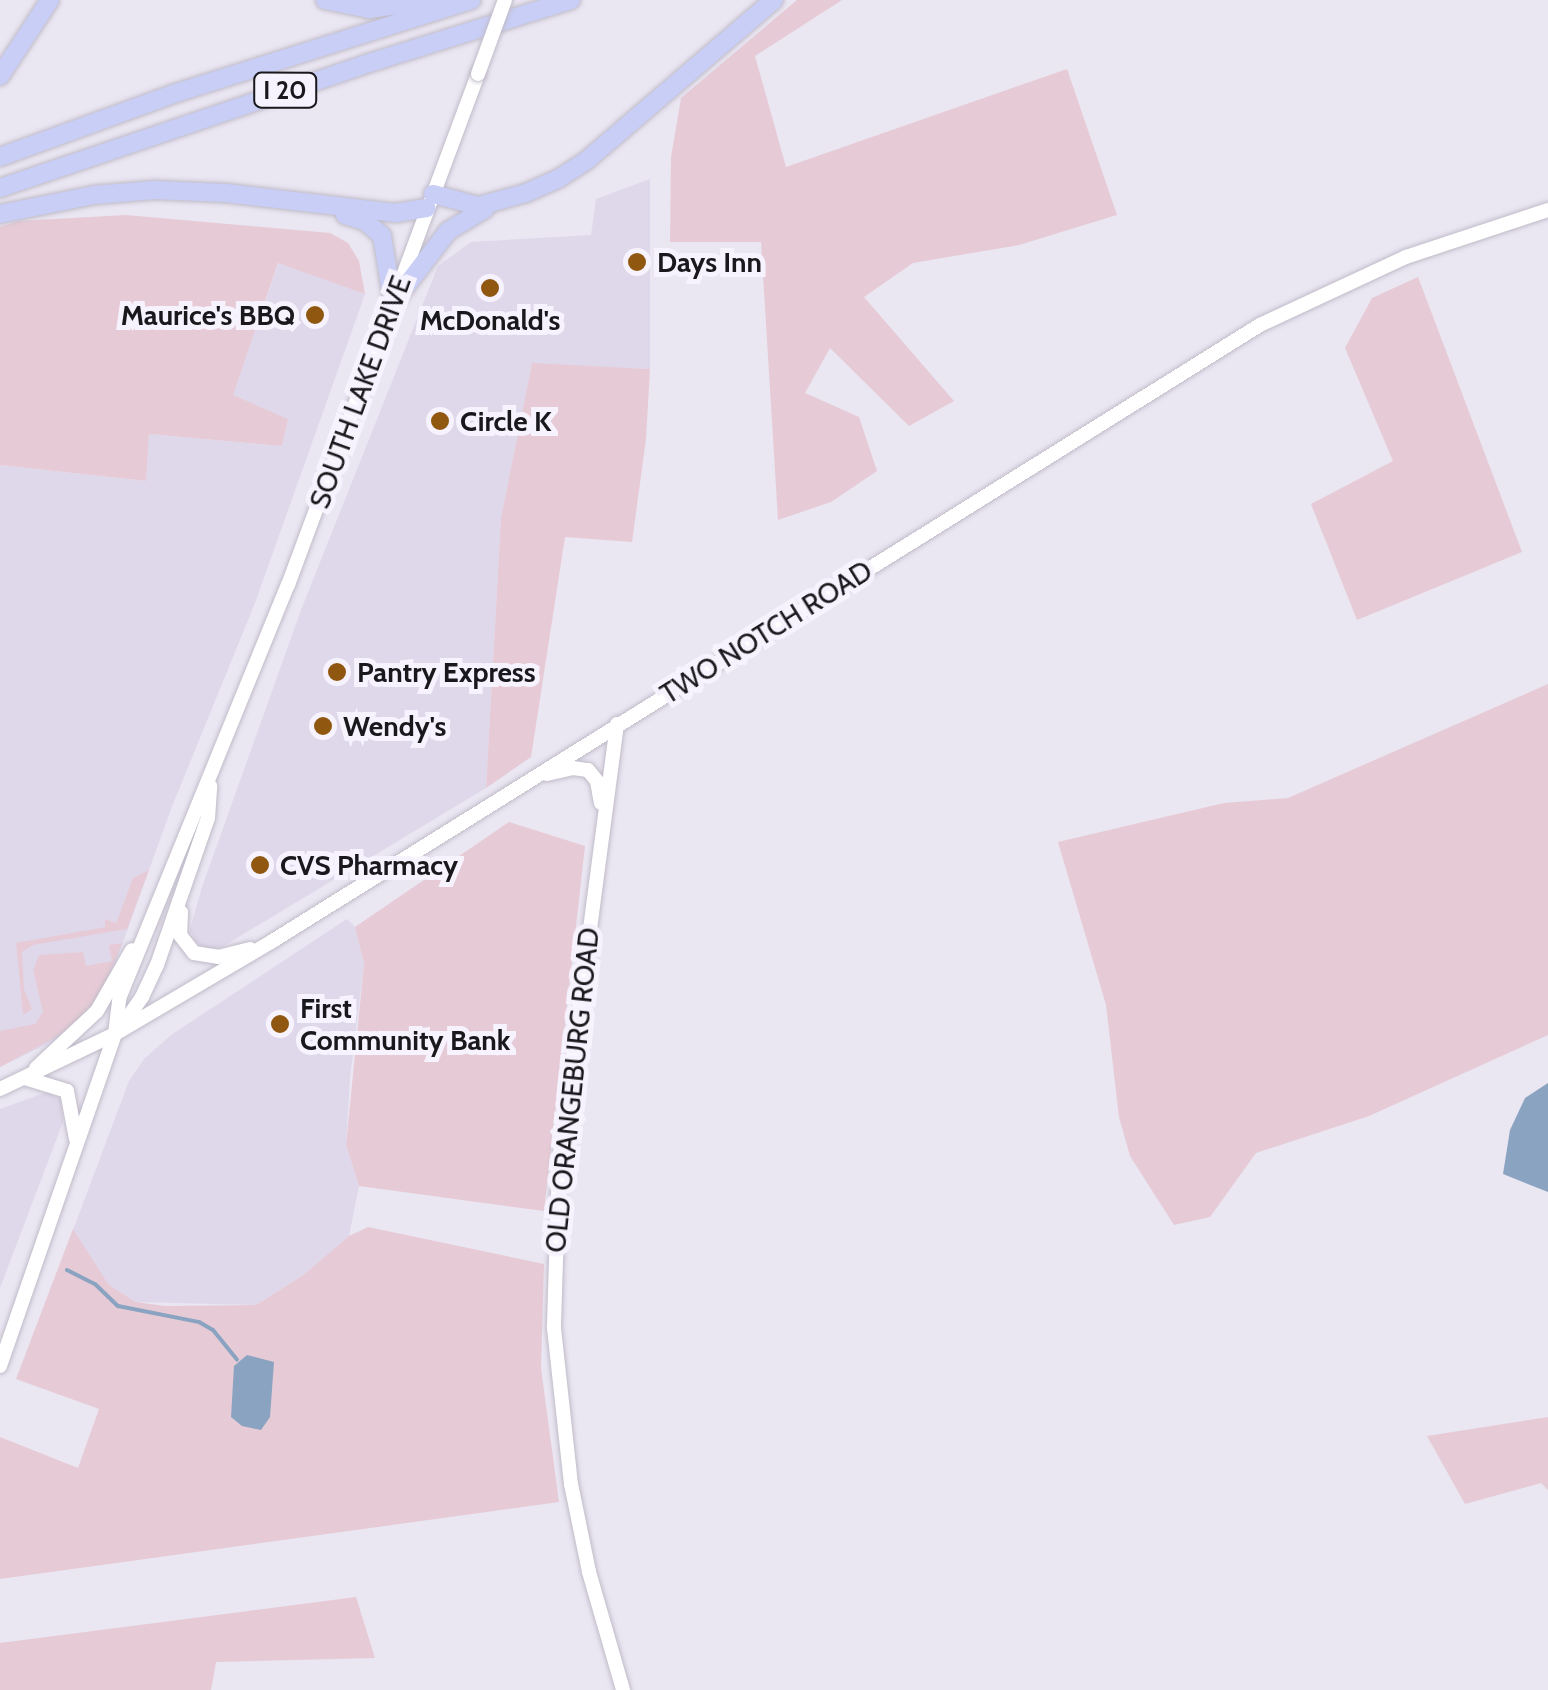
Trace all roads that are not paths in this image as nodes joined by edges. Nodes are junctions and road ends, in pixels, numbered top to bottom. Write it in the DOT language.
graph roads {
  1 [pos="50,0"];
  2 [pos="325,0"];
  3 [pos="433,0"];
  4 [pos="472,0"];
  5 [pos="506,0"];
  6 [pos="572,0"];
  7 [pos="774,0"];
  8 [pos="0,76"];
  9 [pos="0,158"];
  10 [pos="0,188"];
  11 [pos="302,201"];
  12 [pos="430,201"];
  13 [pos="502,202"];
  14 [pos="1548,210"];
  15 [pos="0,214"];
  16 [pos="393,303"];
  17 [pos="617,724"];
  18 [pos="528,780"];
  19 [pos="210,784"];
  20 [pos="604,818"];
  21 [pos="185,878"];
  22 [pos="144,936"];
  23 [pos="265,946"];
  24 [pos="116,1034"];
  25 [pos="24,1078"];
  26 [pos="0,1089"];
  27 [pos="77,1147"];
  28 [pos="0,1366"];
  29 [pos="623,1690"];
  1 -- 8 [label="highway"];
  2 -- 3 [label="highway"];
  4 -- 9 [label="highway, I 20"];
  5 -- 12 [label="street, SOUTH LAKE DRIVE, bridge"];
  6 -- 10 [label="highway, I 20"];
  7 -- 13 [label="highway"];
  11 -- 12 [label="highway"];
  11 -- 15 [label="highway"];
  11 -- 16 [label="highway"];
  12 -- 13 [label="highway"];
  12 -- 16 [label="street, SOUTH LAKE DRIVE"];
  13 -- 16 [label="highway"];
  14 -- 17 [label="street, TWO NOTCH ROAD"];
  16 -- 19 [label="street, SOUTH LAKE DRIVE"];
  17 -- 18 [label="street, TWO NOTCH ROAD"];
  17 -- 20 [label="street, OLD ORANGEBURG ROAD"];
  18 -- 20 [label="street"];
  18 -- 23 [label="street, TWO NOTCH ROAD"];
  19 -- 21 [label="street, SOUTH LAKE DRIVE"];
  19 -- 22 [label="street, SOUTH LAKE DRIVE"];
  20 -- 29 [label="street, OLD ORANGEBURG ROAD"];
  21 -- 23 [label="street"];
  21 -- 24 [label="street, SOUTH LAKE DRIVE"];
  22 -- 24 [label="street, SOUTH LAKE DRIVE"];
  22 -- 25 [label="street"];
  23 -- 24 [label="street, TWO NOTCH ROAD"];
  24 -- 25 [label="street, TWO NOTCH ROAD"];
  24 -- 27 [label="street, SOUTH LAKE DRIVE"];
  25 -- 26 [label="street, TWO NOTCH ROAD"];
  25 -- 27 [label="street"];
  27 -- 28 [label="street, SOUTH LAKE DRIVE"];
}
